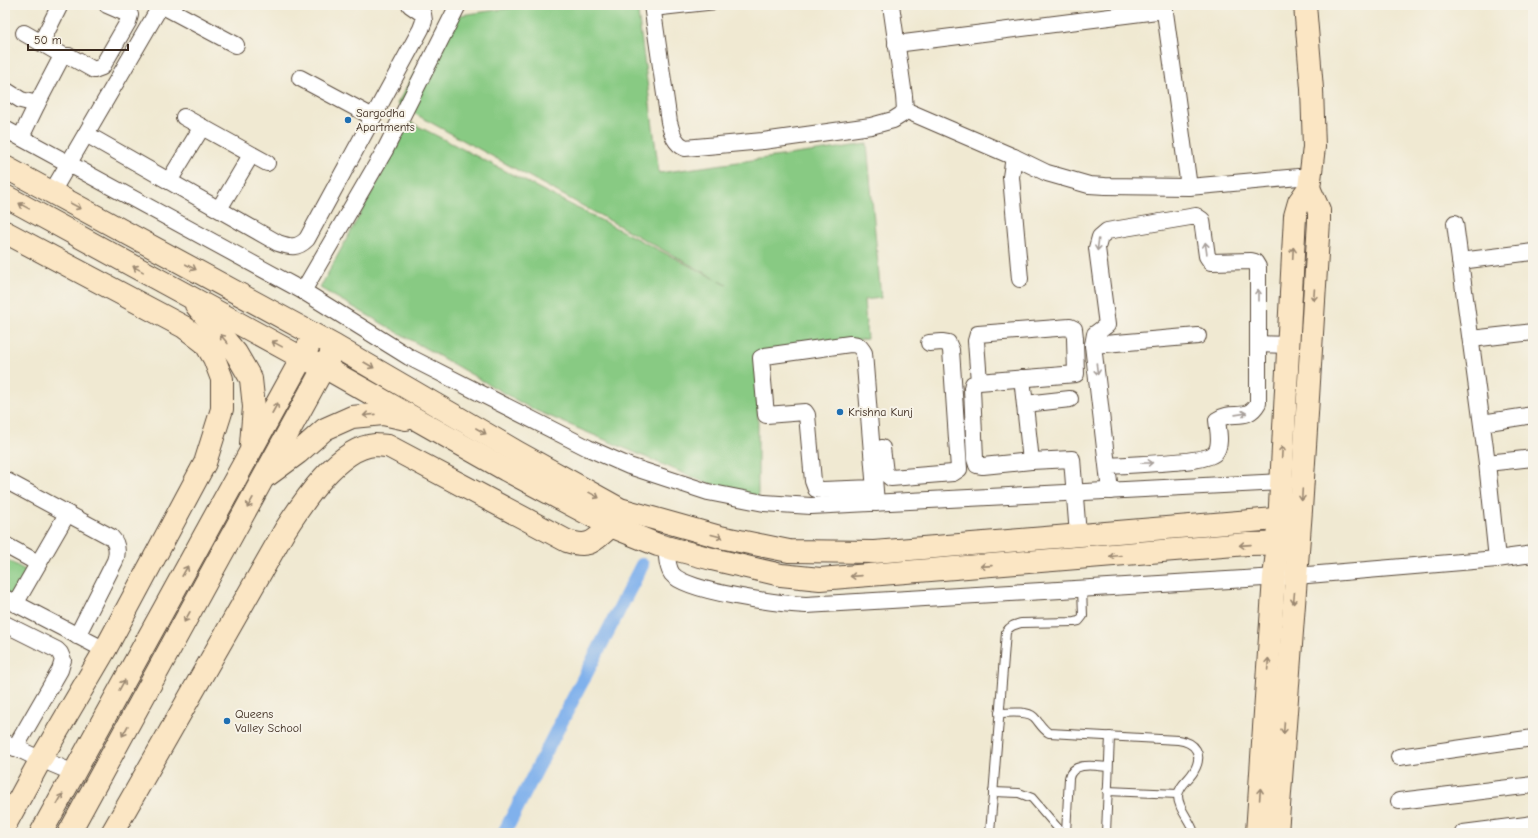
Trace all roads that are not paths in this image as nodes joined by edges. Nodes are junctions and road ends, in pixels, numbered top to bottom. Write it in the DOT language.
graph roads {
  1 [pos="60,5"];
  2 [pos="107,5"];
  3 [pos="161,5"];
  4 [pos="410,5"];
  5 [pos="458,5"];
  6 [pos="716,5"];
  7 [pos="891,5"];
  8 [pos="1305,5"];
  9 [pos="653,8"];
  10 [pos="1164,8"];
  11 [pos="24,33"];
  12 [pos="41,43"];
  13 [pos="896,44"];
  14 [pos="236,45"];
  15 [pos="64,56"];
  16 [pos="300,78"];
  17 [pos="5,90"];
  18 [pos="37,104"];
  19 [pos="905,110"];
  20 [pos="184,117"];
  21 [pos="373,117"];
  22 [pos="202,127"];
  23 [pos="5,129"];
  24 [pos="86,134"];
  25 [pos="21,137"];
  26 [pos="250,155"];
  27 [pos="1014,157"];
  28 [pos="70,163"];
  29 [pos="267,163"];
  30 [pos="5,167"];
  31 [pos="169,181"];
  32 [pos="1310,182"];
  33 [pos="1189,187"];
  34 [pos="52,192"];
  35 [pos="5,196"];
  36 [pos="220,210"];
  37 [pos="1455,223"];
  38 [pos="5,232"];
  39 [pos="1533,252"];
  40 [pos="1460,261"];
  41 [pos="1020,279"];
  42 [pos="303,291"];
  43 [pos="187,295"];
  44 [pos="1533,332"];
  45 [pos="315,334"];
  46 [pos="1198,336"];
  47 [pos="1471,339"];
  48 [pos="929,343"];
  49 [pos="1258,344"];
  50 [pos="1093,345"];
  51 [pos="1288,345"];
  52 [pos="335,346"];
  53 [pos="302,358"];
  54 [pos="324,367"];
  55 [pos="1022,378"];
  56 [pos="979,382"];
  57 [pos="877,384"];
  58 [pos="1070,399"];
  59 [pos="1025,404"];
  60 [pos="1533,415"];
  61 [pos="421,422"];
  62 [pos="1482,423"];
  63 [pos="250,453"];
  64 [pos="1533,458"];
  65 [pos="1031,461"];
  66 [pos="1487,463"];
  67 [pos="1108,466"];
  68 [pos="263,478"];
  69 [pos="891,478"];
  70 [pos="5,480"];
  71 [pos="1280,482"];
  72 [pos="1110,491"];
  73 [pos="1075,493"];
  74 [pos="875,495"];
  75 [pos="892,502"];
  76 [pos="67,514"];
  77 [pos="1300,517"];
  78 [pos="1279,519"];
  79 [pos="611,526"];
  80 [pos="1078,535"];
  81 [pos="1288,544"];
  82 [pos="5,545"];
  83 [pos="666,547"];
  84 [pos="1533,554"];
  85 [pos="1497,559"];
  86 [pos="38,563"];
  87 [pos="1296,576"];
  88 [pos="1274,577"];
  89 [pos="1082,588"];
  90 [pos="10,601"];
  91 [pos="5,624"];
  92 [pos="77,636"];
  93 [pos="105,650"];
  94 [pos="999,713"];
  95 [pos="1110,736"];
  96 [pos="1533,738"];
  97 [pos="10,745"];
  98 [pos="1398,757"];
  99 [pos="41,759"];
  100 [pos="1108,766"];
  101 [pos="74,773"];
  102 [pos="1533,785"];
  103 [pos="993,792"];
  104 [pos="1107,792"];
  105 [pos="1178,794"];
  106 [pos="1399,801"];
  107 [pos="1533,824"];
  108 [pos="5,825"];
  109 [pos="40,833"];
  110 [pos="69,833"];
  111 [pos="112,833"];
  112 [pos="990,833"];
  113 [pos="1062,833"];
  114 [pos="1066,833"];
  115 [pos="1106,833"];
  116 [pos="1194,833"];
  117 [pos="1257,833"];
  118 [pos="1277,833"];
  119 [pos="1463,833"];
  1 -- 12 [label="street"];
  2 -- 15 [label="street"];
  3 -- 14 [label="street"];
  3 -- 24 [label="street"];
  4 -- 21 [label="street"];
  5 -- 42 [label="street"];
  6 -- 9 [label="lane"];
  7 -- 13 [label="street"];
  8 -- 32 [label="main road"];
  9 -- 19 [label="street"];
  10 -- 13 [label="street"];
  10 -- 33 [label="street"];
  11 -- 12 [label="street"];
  12 -- 15 [label="street"];
  13 -- 19 [label="street"];
  15 -- 18 [label="street"];
  16 -- 21 [label="street"];
  17 -- 18 [label="street"];
  18 -- 25 [label="street"];
  19 -- 27 [label="street"];
  20 -- 22 [label="street"];
  21 -- 36 [label="street"];
  22 -- 26 [label="street"];
  22 -- 31 [label="street"];
  23 -- 25 [label="street"];
  24 -- 28 [label="street"];
  24 -- 31 [label="street"];
  25 -- 28 [label="street"];
  26 -- 29 [label="street"];
  26 -- 36 [label="street"];
  27 -- 33 [label="street"];
  27 -- 41 [label="street"];
  28 -- 34 [label="street"];
  28 -- 42 [label="street"];
  30 -- 34 [label="main road"];
  31 -- 36 [label="street"];
  32 -- 33 [label="street"];
  51 -- 32 [label="main road, one-way"];
  32 -- 77 [label="main road, one-way"];
  34 -- 45 [label="main road, one-way"];
  43 -- 35 [label="main road, one-way"];
  37 -- 40 [label="street"];
  38 -- 93 [label="main road"];
  39 -- 40 [label="street"];
  40 -- 47 [label="street"];
  42 -- 74 [label="street"];
  53 -- 43 [label="main road, one-way"];
  63 -- 43 [label="main road, one-way"];
  44 -- 47 [label="street"];
  45 -- 52 [label="main road"];
  45 -- 53 [label="main road"];
  46 -- 50 [label="street"];
  47 -- 62 [label="street"];
  48 -- 69 [label="street"];
  49 -- 50 [label="street, one-way"];
  49 -- 51 [label="street"];
  67 -- 49 [label="street, one-way"];
  50 -- 67 [label="street, one-way"];
  71 -- 51 [label="main road, one-way"];
  52 -- 54 [label="main road"];
  52 -- 80 [label="main road, one-way"];
  53 -- 54 [label="main road"];
  63 -- 53 [label="main road, one-way"];
  54 -- 61 [label="main road"];
  54 -- 68 [label="main road"];
  55 -- 56 [label="street"];
  55 -- 56 [label="street"];
  55 -- 59 [label="street"];
  56 -- 65 [label="street"];
  57 -- 69 [label="street"];
  58 -- 59 [label="street"];
  59 -- 65 [label="street"];
  60 -- 62 [label="street"];
  61 -- 68 [label="main road, one-way"];
  61 -- 79 [label="main road"];
  62 -- 66 [label="street"];
  101 -- 63 [label="main road, one-way"];
  64 -- 66 [label="street"];
  65 -- 73 [label="street"];
  66 -- 85 [label="street"];
  67 -- 72 [label="street"];
  68 -- 110 [label="main road, one-way"];
  69 -- 75 [label="street"];
  70 -- 76 [label="street"];
  71 -- 72 [label="street"];
  71 -- 78 [label="main road"];
  72 -- 73 [label="street"];
  73 -- 75 [label="street"];
  73 -- 80 [label="street"];
  74 -- 74 [label="street"];
  74 -- 75 [label="street"];
  76 -- 86 [label="street"];
  76 -- 92 [label="street"];
  77 -- 78 [label="main road"];
  77 -- 81 [label="main road"];
  78 -- 80 [label="main road"];
  78 -- 81 [label="main road"];
  79 -- 83 [label="main road"];
  79 -- 111 [label="main road"];
  81 -- 83 [label="main road, one-way"];
  81 -- 87 [label="main road"];
  81 -- 88 [label="main road"];
  82 -- 86 [label="street"];
  83 -- 89 [label="street"];
  84 -- 85 [label="street"];
  85 -- 87 [label="street"];
  86 -- 90 [label="street"];
  87 -- 88 [label="street"];
  87 -- 118 [label="main road, one-way"];
  88 -- 89 [label="street"];
  117 -- 88 [label="main road, one-way"];
  89 -- 94 [label="lane"];
  90 -- 92 [label="street"];
  91 -- 97 [label="street"];
  92 -- 93 [label="street"];
  93 -- 99 [label="main road"];
  94 -- 95 [label="lane"];
  94 -- 103 [label="lane"];
  95 -- 100 [label="lane"];
  95 -- 105 [label="lane"];
  96 -- 98 [label="street"];
  97 -- 99 [label="street"];
  99 -- 101 [label="street"];
  99 -- 108 [label="main road"];
  100 -- 104 [label="lane"];
  100 -- 114 [label="lane"];
  109 -- 101 [label="main road, one-way"];
  102 -- 106 [label="street"];
  103 -- 112 [label="lane"];
  103 -- 113 [label="lane"];
  104 -- 105 [label="lane"];
  104 -- 115 [label="lane"];
  105 -- 116 [label="lane"];
  107 -- 119 [label="street"];
}
